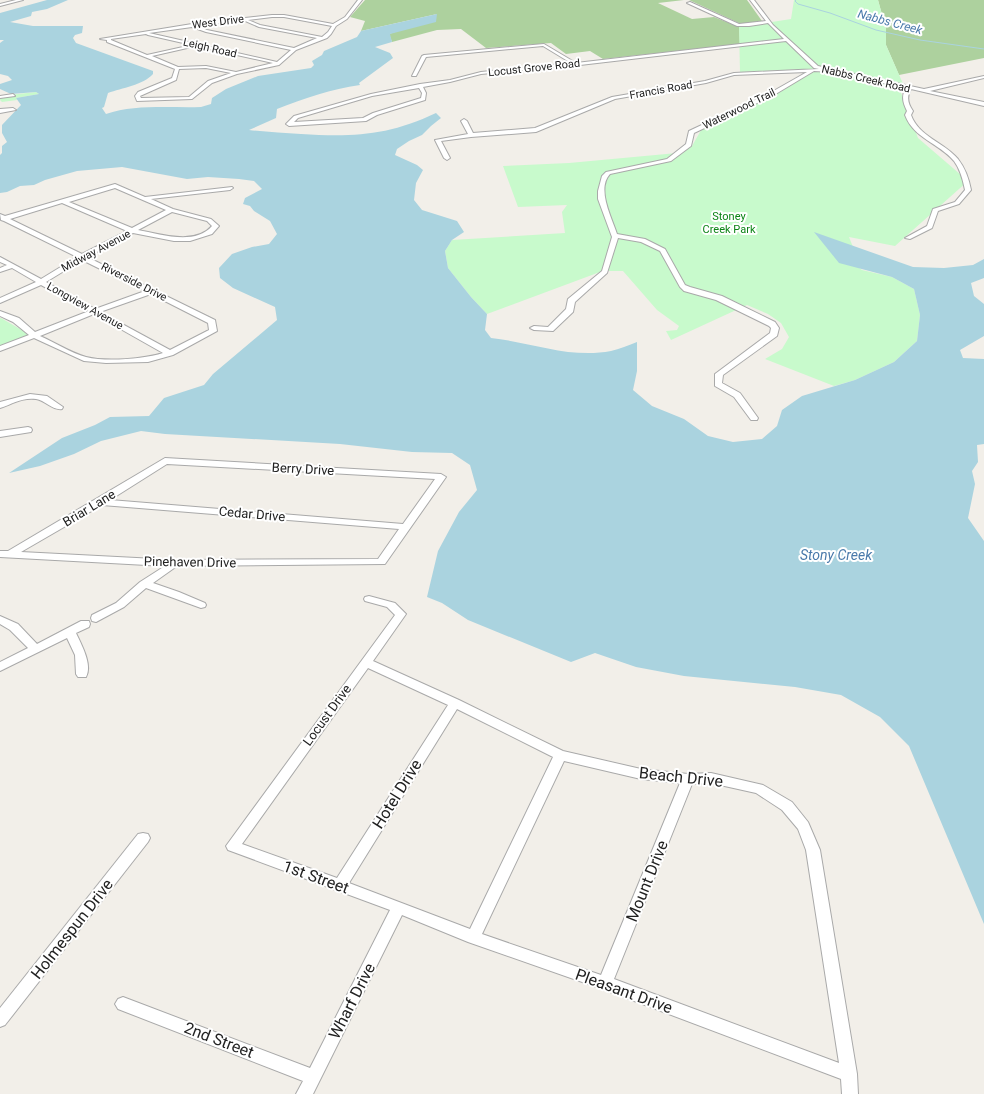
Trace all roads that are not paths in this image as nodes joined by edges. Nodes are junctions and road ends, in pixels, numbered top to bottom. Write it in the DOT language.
graph roads {
  1 [pos="21,0"];
  2 [pos="360,0"];
  3 [pos="752,0"];
  4 [pos="689,3"];
  5 [pos="10,7"];
  6 [pos="244,19"];
  7 [pos="768,22"];
  8 [pos="192,25"];
  9 [pos="334,25"];
  10 [pos="141,33"];
  11 [pos="109,38"];
  12 [pos="322,38"];
  13 [pos="102,39"];
  14 [pos="787,40"];
  15 [pos="196,45"];
  16 [pos="294,49"];
  17 [pos="147,56"];
  18 [pos="279,63"];
  19 [pos="575,64"];
  20 [pos="177,68"];
  21 [pos="815,69"];
  22 [pos="236,73"];
  23 [pos="414,75"];
  24 [pos="984,77"];
  25 [pos="970,80"];
  26 [pos="984,83"];
  27 [pos="420,85"];
  28 [pos="909,88"];
  29 [pos="921,91"];
  30 [pos="13,95"];
  31 [pos="0,97"];
  32 [pos="984,104"];
  33 [pos="13,110"];
  34 [pos="0,111"];
  35 [pos="464,122"];
  36 [pos="471,135"];
  37 [pos="447,158"];
  38 [pos="230,188"];
  39 [pos="146,198"];
  40 [pos="62,200"];
  41 [pos="171,210"];
  42 [pos="2,218"];
  43 [pos="134,230"];
  44 [pos="614,235"];
  45 [pos="908,238"];
  46 [pos="82,257"];
  47 [pos="0,259"];
  48 [pos="12,266"];
  49 [pos="0,270"];
  50 [pos="41,282"];
  51 [pos="153,291"];
  52 [pos="0,301"];
  53 [pos="95,311"];
  54 [pos="0,313"];
  55 [pos="534,328"];
  56 [pos="35,336"];
  57 [pos="0,349"];
  58 [pos="170,353"];
  59 [pos="0,404"];
  60 [pos="59,407"];
  61 [pos="754,418"];
  62 [pos="28,430"];
  63 [pos="0,434"];
  64 [pos="165,461"];
  65 [pos="100,502"];
  66 [pos="405,526"];
  67 [pos="12,553"];
  68 [pos="0,554"];
  69 [pos="175,563"];
  70 [pos="144,584"];
  71 [pos="369,599"];
  72 [pos="201,605"];
  73 [pos="96,618"];
  74 [pos="0,620"];
  75 [pos="85,624"];
  76 [pos="70,632"];
  77 [pos="36,649"];
  78 [pos="365,662"];
  79 [pos="0,667"];
  80 [pos="82,674"];
  81 [pos="455,703"];
  82 [pos="560,755"];
  83 [pos="688,778"];
  84 [pos="144,838"];
  85 [pos="234,846"];
  86 [pos="339,886"];
  87 [pos="399,907"];
  88 [pos="472,937"];
  89 [pos="605,983"];
  90 [pos="123,1004"];
  91 [pos="0,1020"];
  92 [pos="849,1074"];
  93 [pos="314,1077"];
  94 [pos="304,1094"];
  95 [pos="850,1094"];
  1 -- 5 [label="street"];
  2 -- 9 [label="street"];
  3 -- 7 [label="street, Nabbs Creek Road"];
  4 -- 7 [label="street"];
  6 -- 8 [label="street, West Drive"];
  6 -- 9 [label="street, West Drive"];
  6 -- 12 [label="street"];
  7 -- 14 [label="street, Nabbs Creek Road"];
  8 -- 10 [label="street, West Drive"];
  8 -- 16 [label="street"];
  9 -- 12 [label="street"];
  10 -- 11 [label="street, West Drive"];
  10 -- 15 [label="street, Leigh Road"];
  11 -- 13 [label="street, West Drive"];
  11 -- 17 [label="street"];
  12 -- 16 [label="street"];
  14 -- 19 [label="street, Locust Grove Road"];
  14 -- 21 [label="street, Nabbs Creek Road"];
  15 -- 17 [label="street"];
  15 -- 18 [label="street, Leigh Road"];
  16 -- 18 [label="street"];
  17 -- 20 [label="street"];
  18 -- 22 [label="street"];
  19 -- 23 [label="street"];
  19 -- 27 [label="street, Locust Grove Road"];
  20 -- 22 [label="street"];
  20 -- 22 [label="street"];
  21 -- 28 [label="street, Nabbs Creek Road"];
  21 -- 36 [label="street, Francis Road"];
  21 -- 44 [label="street, Waterwood Trail"];
  24 -- 25 [label="street"];
  25 -- 26 [label="street"];
  25 -- 29 [label="street"];
  27 -- 27 [label="street, Locust Grove Road"];
  28 -- 29 [label="street, Nabbs Creek Road"];
  28 -- 45 [label="street"];
  29 -- 32 [label="street, Nabbs Creek Road"];
  30 -- 31 [label="street"];
  33 -- 34 [label="street"];
  35 -- 36 [label="street"];
  36 -- 37 [label="street, Francis Road"];
  38 -- 39 [label="street"];
  39 -- 40 [label="street"];
  39 -- 41 [label="street"];
  40 -- 42 [label="street"];
  40 -- 43 [label="street"];
  41 -- 43 [label="street, Midway Avenue"];
  41 -- 43 [label="street"];
  42 -- 46 [label="street, Riverside Drive"];
  43 -- 46 [label="street, Midway Avenue"];
  44 -- 55 [label="street"];
  44 -- 61 [label="street"];
  46 -- 50 [label="street, Midway Avenue"];
  46 -- 51 [label="street, Riverside Drive"];
  47 -- 48 [label="street, Longview Avenue"];
  48 -- 49 [label="street"];
  48 -- 50 [label="street, Longview Avenue"];
  50 -- 52 [label="street, Midway Avenue"];
  50 -- 53 [label="street, Longview Avenue"];
  51 -- 53 [label="street"];
  51 -- 58 [label="street, Riverside Drive"];
  53 -- 56 [label="street"];
  53 -- 58 [label="street, Longview Avenue"];
  54 -- 56 [label="street"];
  56 -- 57 [label="street"];
  56 -- 58 [label="street"];
  59 -- 60 [label="street"];
  62 -- 63 [label="street"];
  64 -- 65 [label="street, Briar Lane"];
  64 -- 66 [label="street, Berry Drive"];
  65 -- 66 [label="street, Cedar Drive"];
  65 -- 67 [label="street, Briar Lane"];
  66 -- 69 [label="street, Pinehaven Drive"];
  67 -- 68 [label="street, Pinehaven Drive"];
  67 -- 69 [label="street, Pinehaven Drive"];
  69 -- 70 [label="street"];
  70 -- 72 [label="street"];
  70 -- 73 [label="street"];
  71 -- 78 [label="street, Locust Drive"];
  74 -- 77 [label="street"];
  75 -- 76 [label="street"];
  76 -- 77 [label="street"];
  76 -- 80 [label="street"];
  77 -- 79 [label="street"];
  78 -- 81 [label="street, Beach Drive"];
  78 -- 85 [label="street, Locust Drive"];
  81 -- 82 [label="street, Beach Drive"];
  81 -- 86 [label="street, Hotel Drive"];
  82 -- 83 [label="street, Beach Drive"];
  82 -- 88 [label="street"];
  83 -- 89 [label="street, Mount Drive"];
  83 -- 92 [label="street, Beach Drive"];
  84 -- 91 [label="street, Holmespun Drive"];
  85 -- 86 [label="street, 1st Street"];
  86 -- 87 [label="street, 1st Street"];
  87 -- 88 [label="street, Pleasant Drive"];
  87 -- 93 [label="street, Wharf Drive"];
  88 -- 89 [label="street, Pleasant Drive"];
  89 -- 92 [label="street, Pleasant Drive"];
  90 -- 93 [label="street, 2nd Street"];
  92 -- 95 [label="street, Beach Drive"];
  93 -- 94 [label="street, Wharf Drive"];
}
